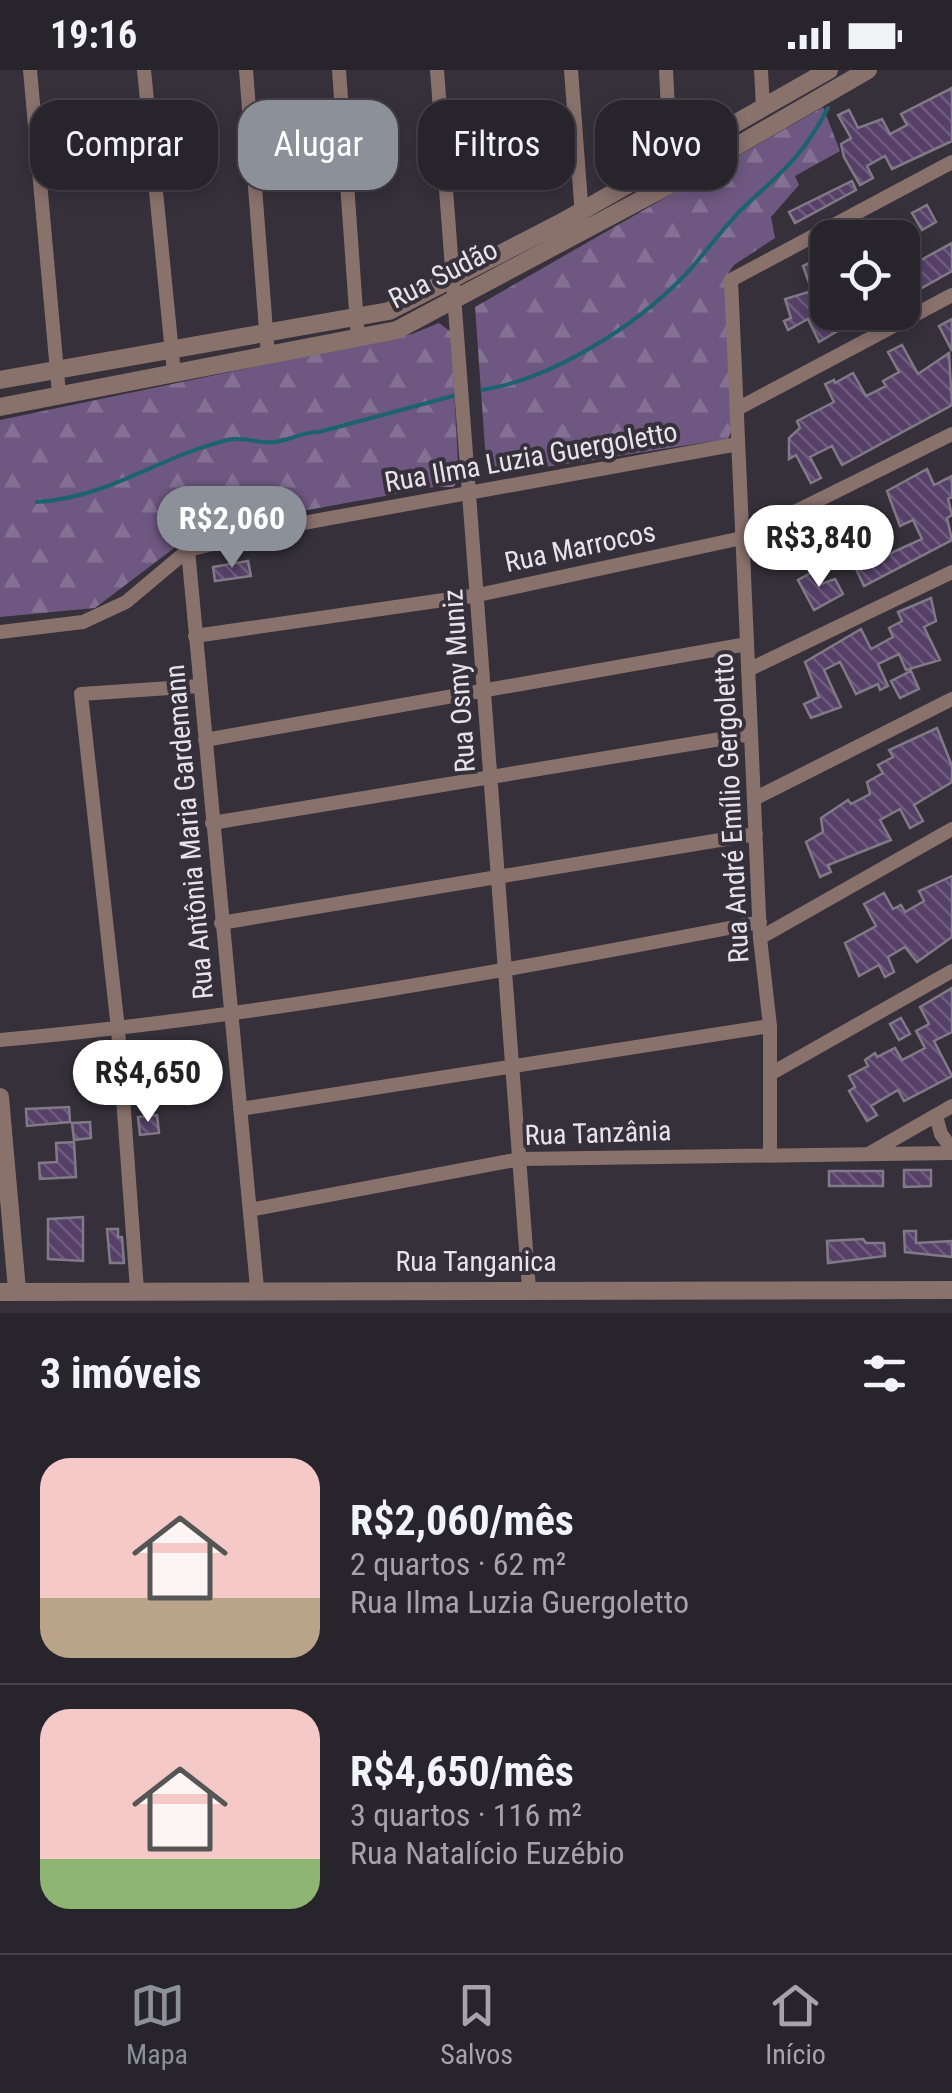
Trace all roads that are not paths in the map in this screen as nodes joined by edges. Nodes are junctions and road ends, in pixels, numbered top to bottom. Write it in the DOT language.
graph roads {
  1 [pos="30,70"];
  2 [pos="144,70"];
  3 [pos="246,70"];
  4 [pos="340,70"];
  5 [pos="437,70"];
  6 [pos="571,70"];
  7 [pos="666,70"];
  8 [pos="761,70"];
  9 [pos="829,70"];
  10 [pos="868,70"];
  11 [pos="667,100"];
  12 [pos="763,108"];
  13 [pos="737,123"];
  14 [pos="737,146"];
  15 [pos="952,162"];
  16 [pos="618,190"];
  17 [pos="660,190"];
  18 [pos="582,211"];
  19 [pos="582,232"];
  20 [pos="454,278"];
  21 [pos="952,295"];
  22 [pos="456,300"];
  23 [pos="356,318"];
  24 [pos="266,334"];
  25 [pos="358,338"];
  26 [pos="171,350"];
  27 [pos="268,356"];
  28 [pos="57,370"];
  29 [pos="174,373"];
  30 [pos="0,380"];
  31 [pos="59,394"];
  32 [pos="0,407"];
  33 [pos="737,409"];
  34 [pos="952,434"];
  35 [pos="738,444"];
  36 [pos="470,494"];
  37 [pos="742,538"];
  38 [pos="188,550"];
  39 [pos="952,572"];
  40 [pos="478,594"];
  41 [pos="0,632"];
  42 [pos="196,636"];
  43 [pos="747,644"];
  44 [pos="748,670"];
  45 [pos="200,686"];
  46 [pos="485,690"];
  47 [pos="952,699"];
  48 [pos="752,734"];
  49 [pos="205,740"];
  50 [pos="491,777"];
  51 [pos="754,799"];
  52 [pos="212,824"];
  53 [pos="952,829"];
  54 [pos="756,834"];
  55 [pos="498,874"];
  56 [pos="221,923"];
  57 [pos="760,930"];
  58 [pos="952,971"];
  59 [pos="506,972"];
  60 [pos="231,1017"];
  61 [pos="770,1026"];
  62 [pos="118,1029"];
  63 [pos="0,1040"];
  64 [pos="512,1065"];
  65 [pos="772,1072"];
  66 [pos="0,1098"];
  67 [pos="952,1106"];
  68 [pos="240,1108"];
  69 [pos="936,1116"];
  70 [pos="952,1151"];
  71 [pos="770,1154"];
  72 [pos="865,1156"];
  73 [pos="520,1159"];
  74 [pos="250,1210"];
  75 [pos="257,1288"];
  76 [pos="529,1289"];
  77 [pos="137,1290"];
  78 [pos="952,1290"];
  79 [pos="9,1291"];
  1 -- 28 [label="street"];
  2 -- 26 [label="street"];
  3 -- 24 [label="street"];
  4 -- 23 [label="street"];
  5 -- 20 [label="street, Rua Osmy Muniz"];
  6 -- 18 [label="street"];
  7 -- 11 [label="street"];
  8 -- 12 [label="street"];
  9 -- 12 [label="street, Rua Sudão"];
  10 -- 14 [label="street, Rua Sudão"];
  12 -- 13 [label="street, Rua Sudão"];
  15 -- 33 [label="street, Rua André Emílio Gergoletto"];
  16 -- 18 [label="street, Rua Sudão"];
  17 -- 19 [label="street, Rua Sudão"];
  18 -- 19 [label="street"];
  18 -- 20 [label="street, Rua Sudão"];
  19 -- 22 [label="street, Rua Sudão"];
  20 -- 22 [label="street, Rua Osmy Muniz"];
  20 -- 23 [label="street, Rua Sudão"];
  21 -- 33 [label="street"];
  22 -- 25 [label="street, Rua Sudão"];
  22 -- 36 [label="street, Rua Osmy Muniz"];
  23 -- 24 [label="street, Rua Sudão"];
  23 -- 25 [label="street"];
  24 -- 26 [label="street, Rua Sudão"];
  24 -- 27 [label="street"];
  25 -- 27 [label="street, Rua Sudão"];
  26 -- 28 [label="street, Rua Sudão"];
  26 -- 29 [label="street"];
  27 -- 29 [label="street, Rua Sudão"];
  28 -- 30 [label="street, Rua Sudão"];
  28 -- 31 [label="street"];
  29 -- 31 [label="street, Rua Sudão"];
  31 -- 32 [label="street, Rua Sudão"];
  33 -- 35 [label="street, Rua André Emílio Gergoletto"];
  34 -- 37 [label="street, Rua Marrocos"];
  35 -- 36 [label="street, Rua Ilma Luzia Guergoletto"];
  35 -- 37 [label="street, Rua André Emílio Gergoletto"];
  36 -- 38 [label="street, Rua Ilma Luzia Guergoletto"];
  36 -- 40 [label="street, Rua Osmy Muniz"];
  37 -- 40 [label="street, Rua Marrocos"];
  37 -- 43 [label="street, Rua André Emílio Gergoletto"];
  38 -- 41 [label="street, Rua Ilma Luzia Guergoletto"];
  38 -- 42 [label="street, Rua Antônia Maria Gardemann"];
  39 -- 44 [label="street"];
  40 -- 42 [label="street, Rua Marrocos"];
  40 -- 46 [label="street, Rua Osmy Muniz"];
  42 -- 45 [label="street, Rua Antônia Maria Gardemann"];
  43 -- 44 [label="street, Rua André Emílio Gergoletto"];
  43 -- 46 [label="street"];
  44 -- 48 [label="street, Rua André Emílio Gergoletto"];
  45 -- 49 [label="street, Rua Antônia Maria Gardemann"];
  45 -- 62 [label="street"];
  46 -- 49 [label="street"];
  46 -- 50 [label="street, Rua Osmy Muniz"];
  47 -- 51 [label="street"];
  48 -- 50 [label="street"];
  48 -- 51 [label="street, Rua André Emílio Gergoletto"];
  49 -- 52 [label="street, Rua Antônia Maria Gardemann"];
  50 -- 52 [label="street"];
  50 -- 55 [label="street, Rua Osmy Muniz"];
  51 -- 54 [label="street, Rua André Emílio Gergoletto"];
  52 -- 56 [label="street, Rua Antônia Maria Gardemann"];
  53 -- 57 [label="street"];
  54 -- 55 [label="street"];
  54 -- 57 [label="street, Rua André Emílio Gergoletto"];
  55 -- 56 [label="street"];
  55 -- 59 [label="street, Rua Osmy Muniz"];
  56 -- 60 [label="street, Rua Antônia Maria Gardemann"];
  57 -- 59 [label="street"];
  57 -- 61 [label="street, Rua André Emílio Gergoletto"];
  58 -- 65 [label="street"];
  59 -- 60 [label="street"];
  59 -- 64 [label="street, Rua Osmy Muniz"];
  60 -- 62 [label="street"];
  60 -- 68 [label="street, Rua Antônia Maria Gardemann"];
  61 -- 64 [label="street"];
  61 -- 65 [label="street, Rua André Emílio Gergoletto"];
  62 -- 63 [label="street"];
  62 -- 77 [label="street"];
  64 -- 68 [label="street"];
  64 -- 73 [label="street, Rua Osmy Muniz"];
  65 -- 71 [label="street, Rua André Emílio Gergoletto"];
  66 -- 79 [label="street"];
  67 -- 69 [label="street"];
  68 -- 74 [label="street, Rua Antônia Maria Gardemann"];
  69 -- 70 [label="street"];
  69 -- 72 [label="street"];
  70 -- 72 [label="street, Rua Tanzânia"];
  71 -- 72 [label="street, Rua Tanzânia"];
  71 -- 73 [label="street, Rua Tanzânia"];
  73 -- 74 [label="street, Rua Tanzânia"];
  73 -- 76 [label="street, Rua Osmy Muniz"];
  74 -- 75 [label="street, Rua Antônia Maria Gardemann"];
  75 -- 76 [label="street, Rua Tanganica"];
  75 -- 77 [label="street, Rua Tanganica"];
  76 -- 78 [label="street, Rua Tanganica"];
  77 -- 79 [label="street, Rua Tanganica"];
}
